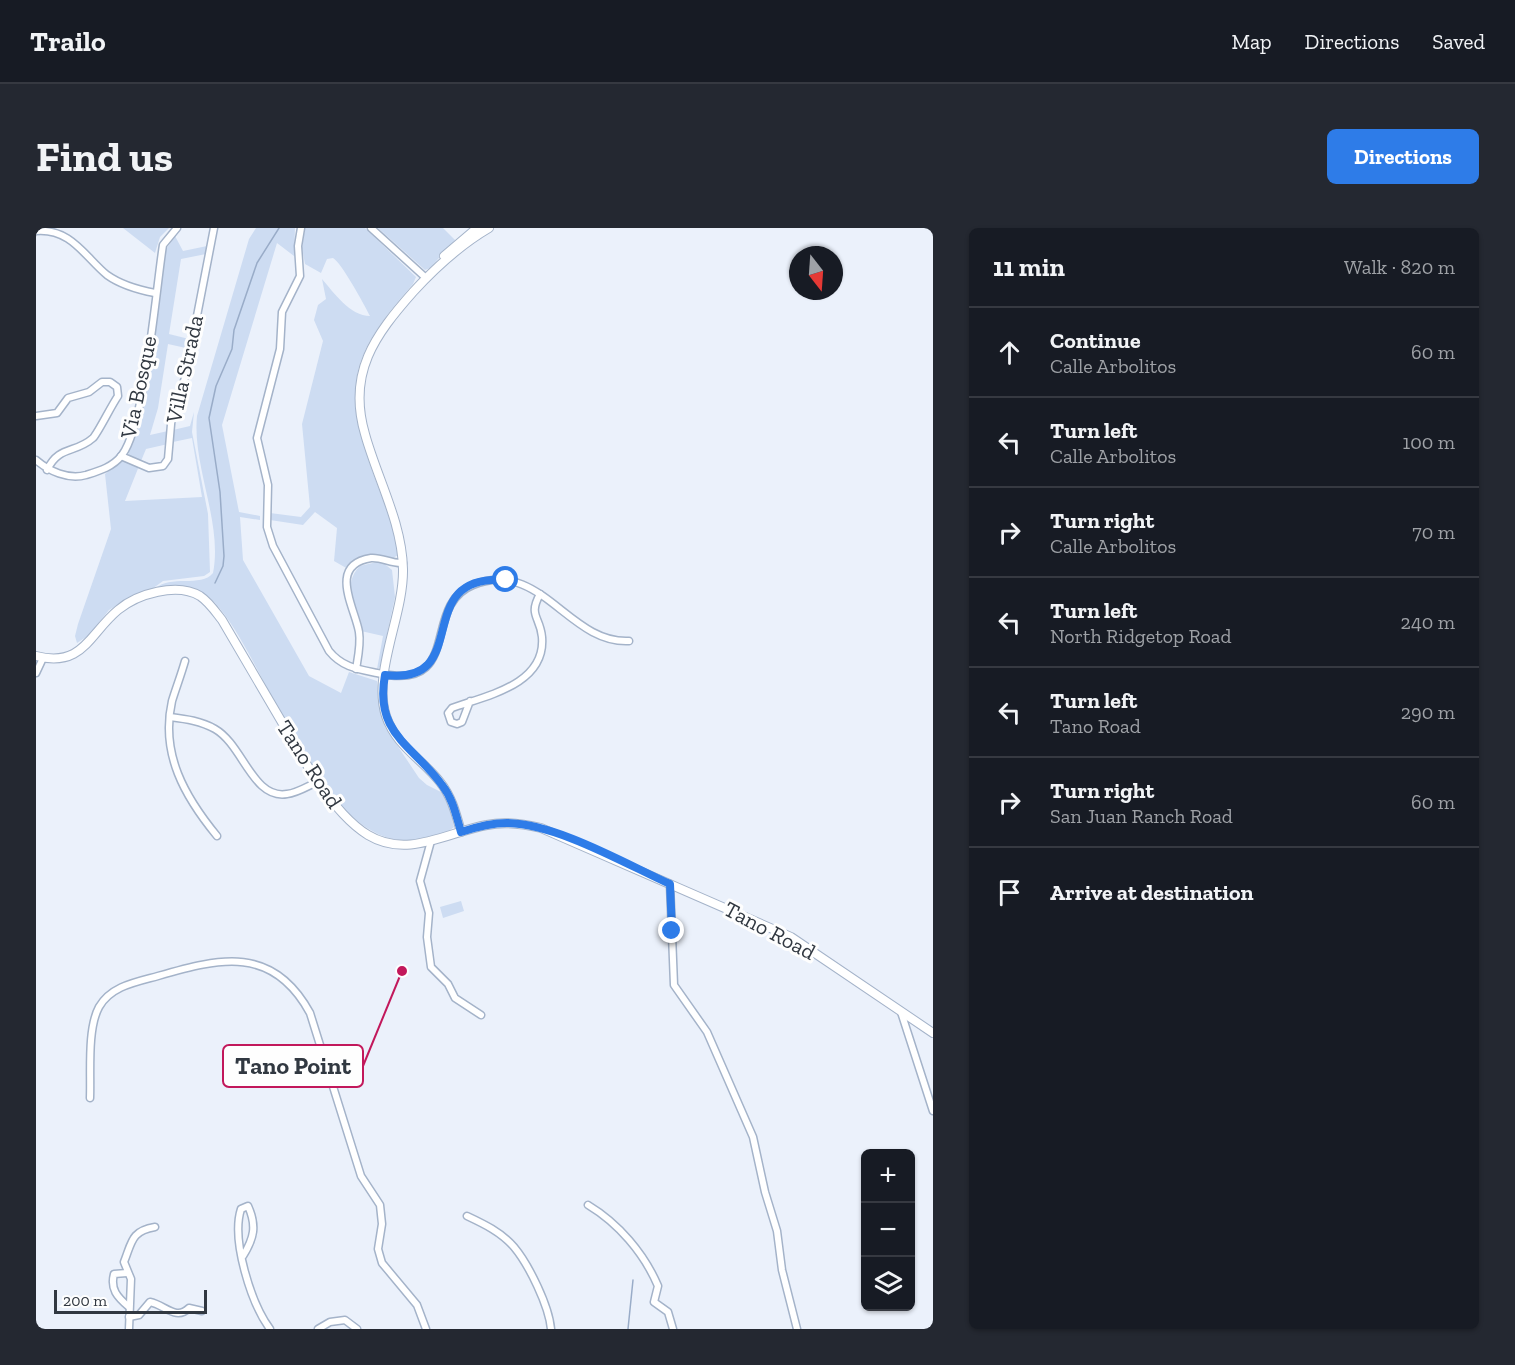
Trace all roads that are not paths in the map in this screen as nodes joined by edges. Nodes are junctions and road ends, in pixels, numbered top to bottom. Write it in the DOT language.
graph roads {
  1 [pos="177,228"];
  2 [pos="214,228"];
  3 [pos="301,228"];
  4 [pos="371,228"];
  5 [pos="477,228"];
  6 [pos="489,228"];
  7 [pos="36,231"];
  8 [pos="441,263"];
  9 [pos="426,278"];
  10 [pos="155,293"];
  11 [pos="36,416"];
  12 [pos="121,456"];
  13 [pos="36,460"];
  14 [pos="47,470"];
  15 [pos="403,562"];
  16 [pos="540,594"];
  17 [pos="629,640"];
  18 [pos="39,657"];
  19 [pos="185,661"];
  20 [pos="357,669"];
  21 [pos="36,673"];
  22 [pos="385,675"];
  23 [pos="470,701"];
  24 [pos="170,717"];
  25 [pos="317,782"];
  26 [pos="461,832"];
  27 [pos="217,836"];
  28 [pos="431,841"];
  29 [pos="670,884"];
  30 [pos="901,1011"];
  31 [pos="481,1015"];
  32 [pos="933,1033"];
  33 [pos="90,1098"];
  34 [pos="933,1111"];
  35 [pos="588,1204"];
  36 [pos="467,1216"];
  37 [pos="155,1227"];
  38 [pos="243,1256"];
  39 [pos="127,1273"];
  40 [pos="129,1307"];
  41 [pos="202,1311"];
  42 [pos="129,1317"];
  43 [pos="129,1329"];
  44 [pos="270,1329"];
  45 [pos="318,1329"];
  46 [pos="357,1329"];
  47 [pos="426,1329"];
  48 [pos="551,1329"];
  49 [pos="673,1329"];
  50 [pos="797,1329"];
  1 -- 10 [label="street, Via Bosque"];
  2 -- 12 [label="street, Villa Strada"];
  3 -- 20 [label="street"];
  4 -- 9 [label="street"];
  5 -- 8 [label="street"];
  6 -- 8 [label="street"];
  7 -- 10 [label="street"];
  8 -- 9 [label="street"];
  9 -- 15 [label="street"];
  10 -- 12 [label="street, Via Bosque"];
  11 -- 14 [label="street"];
  12 -- 14 [label="street, Via Bosque"];
  13 -- 14 [label="street"];
  15 -- 20 [label="street"];
  15 -- 22 [label="street"];
  16 -- 17 [label="street"];
  16 -- 22 [label="street"];
  16 -- 23 [label="street"];
  18 -- 21 [label="street"];
  18 -- 25 [label="street, Tano Road"];
  19 -- 24 [label="street"];
  20 -- 22 [label="street"];
  22 -- 26 [label="street"];
  24 -- 25 [label="street"];
  24 -- 27 [label="street"];
  25 -- 28 [label="street, Tano Road"];
  26 -- 28 [label="street, Tano Road"];
  26 -- 29 [label="street, Tano Road"];
  28 -- 31 [label="street"];
  29 -- 30 [label="street, Tano Road"];
  29 -- 50 [label="street"];
  30 -- 32 [label="street, Tano Road"];
  30 -- 34 [label="street"];
  33 -- 47 [label="street"];
  35 -- 49 [label="street"];
  36 -- 48 [label="street"];
  37 -- 39 [label="street"];
  38 -- 38 [label="street"];
  38 -- 44 [label="street"];
  39 -- 40 [label="street"];
  39 -- 40 [label="street"];
  40 -- 42 [label="street"];
  41 -- 42 [label="street"];
  42 -- 43 [label="street"];
  45 -- 46 [label="street"];
}
